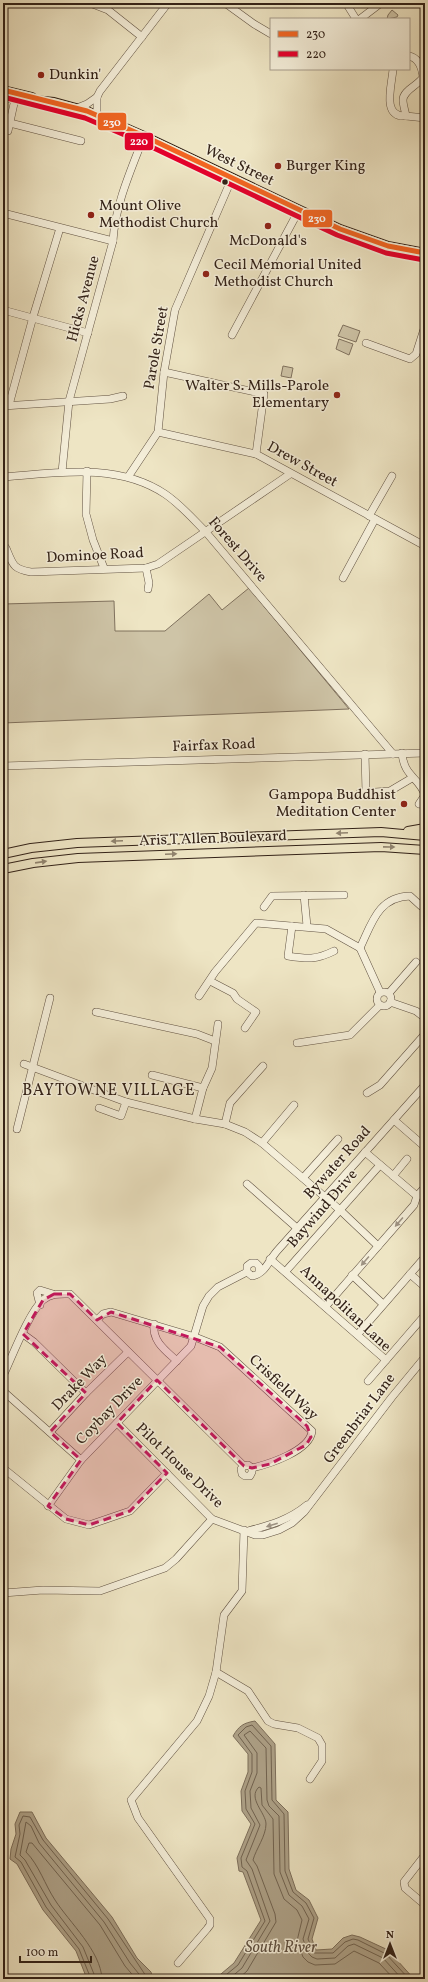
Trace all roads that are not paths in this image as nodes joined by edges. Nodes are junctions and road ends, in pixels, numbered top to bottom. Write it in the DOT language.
graph roads {
  1 [pos="90,3"];
  2 [pos="168,3"];
  3 [pos="225,3"];
  4 [pos="346,3"];
  5 [pos="381,3"];
  6 [pos="355,18"];
  7 [pos="361,18"];
  8 [pos="270,33"];
  9 [pos="142,37"];
  10 [pos="410,56"];
  11 [pos="394,70"];
  12 [pos="3,90"];
  13 [pos="3,97"];
  14 [pos="97,97"];
  15 [pos="15,99"];
  16 [pos="42,100"];
  17 [pos="77,108"];
  18 [pos="96,115"];
  19 [pos="406,116"];
  20 [pos="425,118"];
  21 [pos="10,123"];
  22 [pos="8,131"];
  23 [pos="144,136"];
  24 [pos="81,141"];
  25 [pos="232,178"];
  26 [pos="299,210"];
  27 [pos="3,213"];
  28 [pos="60,228"];
  29 [pos="113,242"];
  30 [pos="425,253"];
  31 [pos="3,310"];
  32 [pos="33,317"];
  33 [pos="425,326"];
  34 [pos="88,333"];
  35 [pos="232,335"];
  36 [pos="366,343"];
  37 [pos="164,372"];
  38 [pos="123,396"];
  39 [pos="69,401"];
  40 [pos="6,406"];
  41 [pos="158,432"];
  42 [pos="256,454"];
  43 [pos="62,472"];
  44 [pos="87,472"];
  45 [pos="290,474"];
  46 [pos="392,476"];
  47 [pos="3,477"];
  48 [pos="128,477"];
  49 [pos="372,518"];
  50 [pos="205,532"];
  51 [pos="425,546"];
  52 [pos="6,548"];
  53 [pos="104,568"];
  54 [pos="146,568"];
  55 [pos="342,578"];
  56 [pos="148,589"];
  57 [pos="402,753"];
  58 [pos="425,753"];
  59 [pos="365,754"];
  60 [pos="393,754"];
  61 [pos="3,766"];
  62 [pos="412,778"];
  63 [pos="419,804"];
  64 [pos="425,828"];
  65 [pos="399,832"];
  66 [pos="425,836"];
  67 [pos="425,850"];
  68 [pos="3,854"];
  69 [pos="3,869"];
  70 [pos="304,895"];
  71 [pos="344,895"];
  72 [pos="421,906"];
  73 [pos="264,907"];
  74 [pos="292,926"];
  75 [pos="307,926"];
  76 [pos="360,948"];
  77 [pos="334,951"];
  78 [pos="416,962"];
  79 [pos="210,981"];
  80 [pos="380,992"];
  81 [pos="389,993"];
  82 [pos="199,996"];
  83 [pos="50,998"];
  84 [pos="390,1002"];
  85 [pos="380,1005"];
  86 [pos="96,1012"];
  87 [pos="425,1018"];
  88 [pos="218,1024"];
  89 [pos="245,1028"];
  90 [pos="425,1034"];
  91 [pos="215,1041"];
  92 [pos="297,1043"];
  93 [pos="24,1064"];
  94 [pos="263,1066"];
  95 [pos="33,1067"];
  96 [pos="152,1075"];
  97 [pos="425,1085"];
  98 [pos="203,1088"];
  99 [pos="367,1094"];
  100 [pos="126,1102"];
  101 [pos="294,1105"];
  102 [pos="99,1108"];
  103 [pos="195,1119"];
  104 [pos="394,1120"];
  105 [pos="225,1124"];
  106 [pos="17,1129"];
  107 [pos="338,1139"];
  108 [pos="262,1143"];
  109 [pos="425,1147"];
  110 [pos="365,1152"];
  111 [pos="407,1159"];
  112 [pos="380,1164"];
  113 [pos="393,1176"];
  114 [pos="303,1178"];
  115 [pos="247,1184"];
  116 [pos="425,1186"];
  117 [pos="417,1196"];
  118 [pos="325,1197"];
  119 [pos="340,1210"];
  120 [pos="298,1229"];
  121 [pos="378,1246"];
  122 [pos="425,1257"];
  123 [pos="270,1259"];
  124 [pos="259,1269"];
  125 [pos="286,1271"];
  126 [pos="247,1272"];
  127 [pos="410,1274"];
  128 [pos="352,1275"];
  129 [pos="425,1287"];
  130 [pos="383,1304"];
  131 [pos="326,1306"];
  132 [pos="425,1315"];
  133 [pos="97,1320"];
  134 [pos="154,1324"];
  135 [pos="23,1334"];
  136 [pos="358,1334"];
  137 [pos="195,1337"];
  138 [pos="128,1352"];
  139 [pos="425,1357"];
  140 [pos="177,1360"];
  141 [pos="386,1360"];
  142 [pos="3,1376"];
  143 [pos="157,1380"];
  144 [pos="368,1381"];
  145 [pos="3,1391"];
  146 [pos="86,1393"];
  147 [pos="117,1423"];
  148 [pos="50,1432"];
  149 [pos="81,1460"];
  150 [pos="244,1466"];
  151 [pos="3,1468"];
  152 [pos="252,1468"];
  153 [pos="167,1473"];
  154 [pos="48,1506"];
  155 [pos="212,1519"];
  156 [pos="246,1531"];
  157 [pos="3,1593"];
  158 [pos="216,1672"];
  159 [pos="310,1779"];
  160 [pos="425,1855"];
  161 [pos="425,1906"];
  162 [pos="178,1962"];
  1 -- 9 [label="street"];
  2 -- 9 [label="street"];
  3 -- 8 [label="street"];
  4 -- 6 [label="street"];
  5 -- 7 [label="street"];
  9 -- 14 [label="street"];
  10 -- 19 [label="street"];
  11 -- 19 [label="street"];
  12 -- 16 [label="main road, West Street"];
  13 -- 15 [label="main road, West Street"];
  14 -- 17 [label="street"];
  14 -- 18 [label="street"];
  15 -- 16 [label="main road, West Street"];
  15 -- 21 [label="street"];
  16 -- 17 [label="main road, West Street"];
  17 -- 18 [label="main road, West Street"];
  18 -- 23 [label="main road, West Street"];
  19 -- 20 [label="street"];
  21 -- 22 [label="street"];
  21 -- 24 [label="street"];
  23 -- 25 [label="main road, West Street"];
  23 -- 29 [label="street, Hicks Avenue"];
  25 -- 26 [label="main road, West Street"];
  25 -- 37 [label="street, Parole Street"];
  26 -- 30 [label="main road, West Street"];
  26 -- 35 [label="street"];
  27 -- 28 [label="street"];
  28 -- 29 [label="street"];
  28 -- 32 [label="street"];
  29 -- 34 [label="street, Hicks Avenue"];
  31 -- 32 [label="street"];
  32 -- 34 [label="street"];
  32 -- 40 [label="street"];
  33 -- 36 [label="street"];
  34 -- 39 [label="street, Hicks Avenue"];
  37 -- 41 [label="street, Parole Street"];
  37 -- 42 [label="street"];
  38 -- 39 [label="street"];
  39 -- 40 [label="street"];
  39 -- 43 [label="street, Hicks Avenue"];
  41 -- 42 [label="street, Drew Street"];
  41 -- 48 [label="street, Parole Street"];
  42 -- 45 [label="street, Drew Street"];
  43 -- 44 [label="street, Forest Drive"];
  43 -- 47 [label="street, Forest Drive"];
  44 -- 48 [label="street, Forest Drive"];
  44 -- 53 [label="street"];
  45 -- 49 [label="street, Drew Street"];
  45 -- 50 [label="street, Dominoe Road"];
  46 -- 49 [label="street"];
  48 -- 50 [label="street, Forest Drive"];
  49 -- 51 [label="street, Drew Street"];
  49 -- 55 [label="street"];
  50 -- 54 [label="street, Dominoe Road"];
  50 -- 60 [label="street, Forest Drive"];
  52 -- 53 [label="street, Dominoe Road"];
  53 -- 54 [label="street, Dominoe Road"];
  54 -- 56 [label="street"];
  57 -- 58 [label="street, Fairfax Road"];
  57 -- 60 [label="street, Fairfax Road"];
  57 -- 62 [label="street"];
  59 -- 60 [label="street, Fairfax Road"];
  59 -- 61 [label="street, Fairfax Road"];
  59 -- 62 [label="street"];
  62 -- 63 [label="street"];
  64 -- 65 [label="main road"];
  65 -- 66 [label="main road, Aris T Allen Boulevard"];
  65 -- 68 [label="main road, Aris T Allen Boulevard, one-way"];
  69 -- 67 [label="main road, Aris T Allen Boulevard, one-way"];
  70 -- 71 [label="street"];
  70 -- 73 [label="street"];
  70 -- 75 [label="street"];
  72 -- 76 [label="street"];
  74 -- 75 [label="street"];
  74 -- 77 [label="street"];
  74 -- 79 [label="street"];
  75 -- 76 [label="street"];
  76 -- 80 [label="street"];
  78 -- 81 [label="street"];
  79 -- 82 [label="street"];
  79 -- 89 [label="street"];
  80 -- 81 [label="street"];
  80 -- 85 [label="street"];
  81 -- 84 [label="street"];
  83 -- 95 [label="street"];
  84 -- 85 [label="street"];
  84 -- 87 [label="street"];
  85 -- 92 [label="street"];
  86 -- 91 [label="street"];
  88 -- 91 [label="street"];
  90 -- 99 [label="street"];
  91 -- 98 [label="street"];
  93 -- 95 [label="street"];
  94 -- 105 [label="street"];
  95 -- 100 [label="street"];
  95 -- 106 [label="street"];
  96 -- 98 [label="street"];
  97 -- 104 [label="street, Bywater Road"];
  98 -- 103 [label="street"];
  100 -- 102 [label="street"];
  100 -- 103 [label="street"];
  101 -- 108 [label="street"];
  103 -- 105 [label="street"];
  104 -- 109 [label="street"];
  104 -- 110 [label="street, Bywater Road"];
  105 -- 108 [label="street"];
  107 -- 114 [label="street"];
  108 -- 114 [label="street"];
  110 -- 112 [label="street"];
  110 -- 118 [label="street, Bywater Road"];
  111 -- 113 [label="street"];
  112 -- 113 [label="street"];
  112 -- 119 [label="street, Baywind Drive"];
  113 -- 117 [label="street"];
  114 -- 118 [label="street"];
  115 -- 120 [label="street"];
  116 -- 117 [label="street"];
  117 -- 121 [label="street, one-way"];
  118 -- 119 [label="street"];
  118 -- 120 [label="street, Bywater Road"];
  119 -- 121 [label="street"];
  119 -- 125 [label="street, Baywind Drive"];
  120 -- 123 [label="street, Bywater Road"];
  121 -- 128 [label="street, one-way"];
  122 -- 127 [label="street"];
  123 -- 124 [label="street, Bywater Road"];
  123 -- 125 [label="street, Annapolitan Lane"];
  124 -- 126 [label="street"];
  124 -- 126 [label="street"];
  125 -- 131 [label="street, Annapolitan Lane"];
  126 -- 137 [label="street"];
  127 -- 129 [label="street"];
  127 -- 130 [label="street"];
  128 -- 130 [label="street"];
  128 -- 131 [label="street"];
  130 -- 136 [label="street"];
  131 -- 136 [label="street, Annapolitan Lane"];
  132 -- 141 [label="street"];
  133 -- 134 [label="street"];
  133 -- 135 [label="street, Crisfield Way"];
  133 -- 138 [label="street, Crisfield Way"];
  134 -- 137 [label="street"];
  134 -- 140 [label="street"];
  135 -- 142 [label="street"];
  135 -- 146 [label="street"];
  136 -- 141 [label="street, Annapolitan Lane"];
  137 -- 140 [label="street, Coybay Drive"];
  137 -- 152 [label="street, Crisfield Way"];
  138 -- 143 [label="street, Crisfield Way"];
  138 -- 146 [label="street, Drake Way"];
  139 -- 156 [label="street, Greenbriar Lane"];
  140 -- 143 [label="street, Coybay Drive"];
  141 -- 144 [label="street, Annapolitan Lane"];
  143 -- 147 [label="street, Coybay Drive"];
  143 -- 150 [label="street, Crisfield Way"];
  145 -- 148 [label="street"];
  146 -- 148 [label="street, Drake Way"];
  147 -- 149 [label="street, Coybay Drive"];
  147 -- 153 [label="street, Pilot House Drive"];
  148 -- 149 [label="street"];
  149 -- 154 [label="street, Coybay Drive"];
  150 -- 152 [label="street, Crisfield Way"];
  150 -- 152 [label="street, Crisfield Way"];
  151 -- 154 [label="street"];
  153 -- 154 [label="street"];
  153 -- 155 [label="street, Pilot House Drive"];
  155 -- 156 [label="street, Pilot House Drive"];
  155 -- 157 [label="street"];
  156 -- 158 [label="street"];
  158 -- 159 [label="street"];
  158 -- 162 [label="street"];
  160 -- 161 [label="street"];
}
